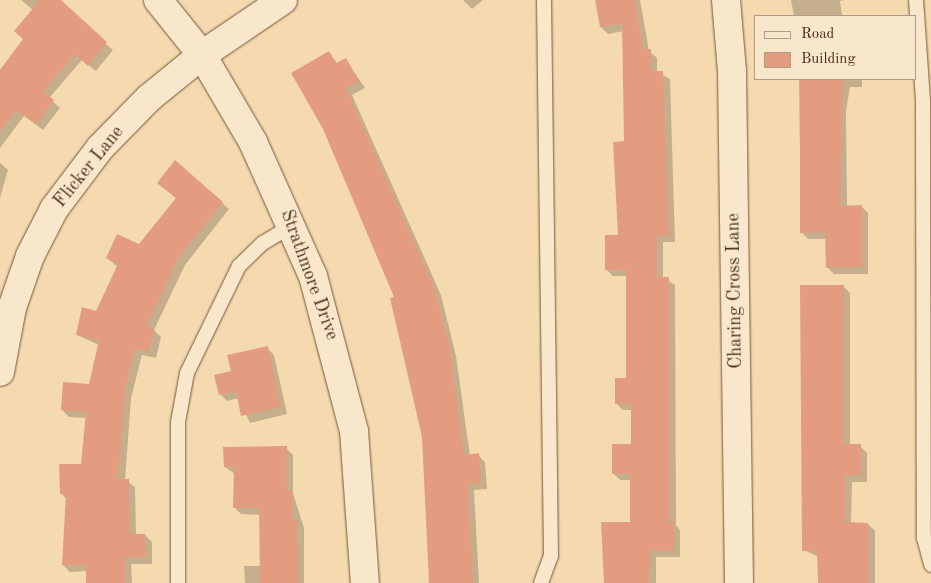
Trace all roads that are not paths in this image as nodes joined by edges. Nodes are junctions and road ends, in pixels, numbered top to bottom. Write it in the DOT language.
graph roads {
  1 [pos="158,0"];
  2 [pos="283,0"];
  3 [pos="544,0"];
  4 [pos="726,0"];
  5 [pos="916,0"];
  6 [pos="202,55"];
  7 [pos="293,225"];
  8 [pos="0,372"];
  9 [pos="931,565"];
  10 [pos="178,583"];
  11 [pos="365,583"];
  12 [pos="541,583"];
  13 [pos="739,583"];
  1 -- 6 [label="street, Strathmore Drive"];
  2 -- 6 [label="street, Flicker Lane"];
  3 -- 12 [label="lane"];
  4 -- 13 [label="street, Charing Cross Lane"];
  5 -- 9 [label="lane"];
  6 -- 7 [label="street, Strathmore Drive"];
  6 -- 8 [label="street, Flicker Lane"];
  7 -- 10 [label="lane"];
  7 -- 11 [label="street, Strathmore Drive"];
}
